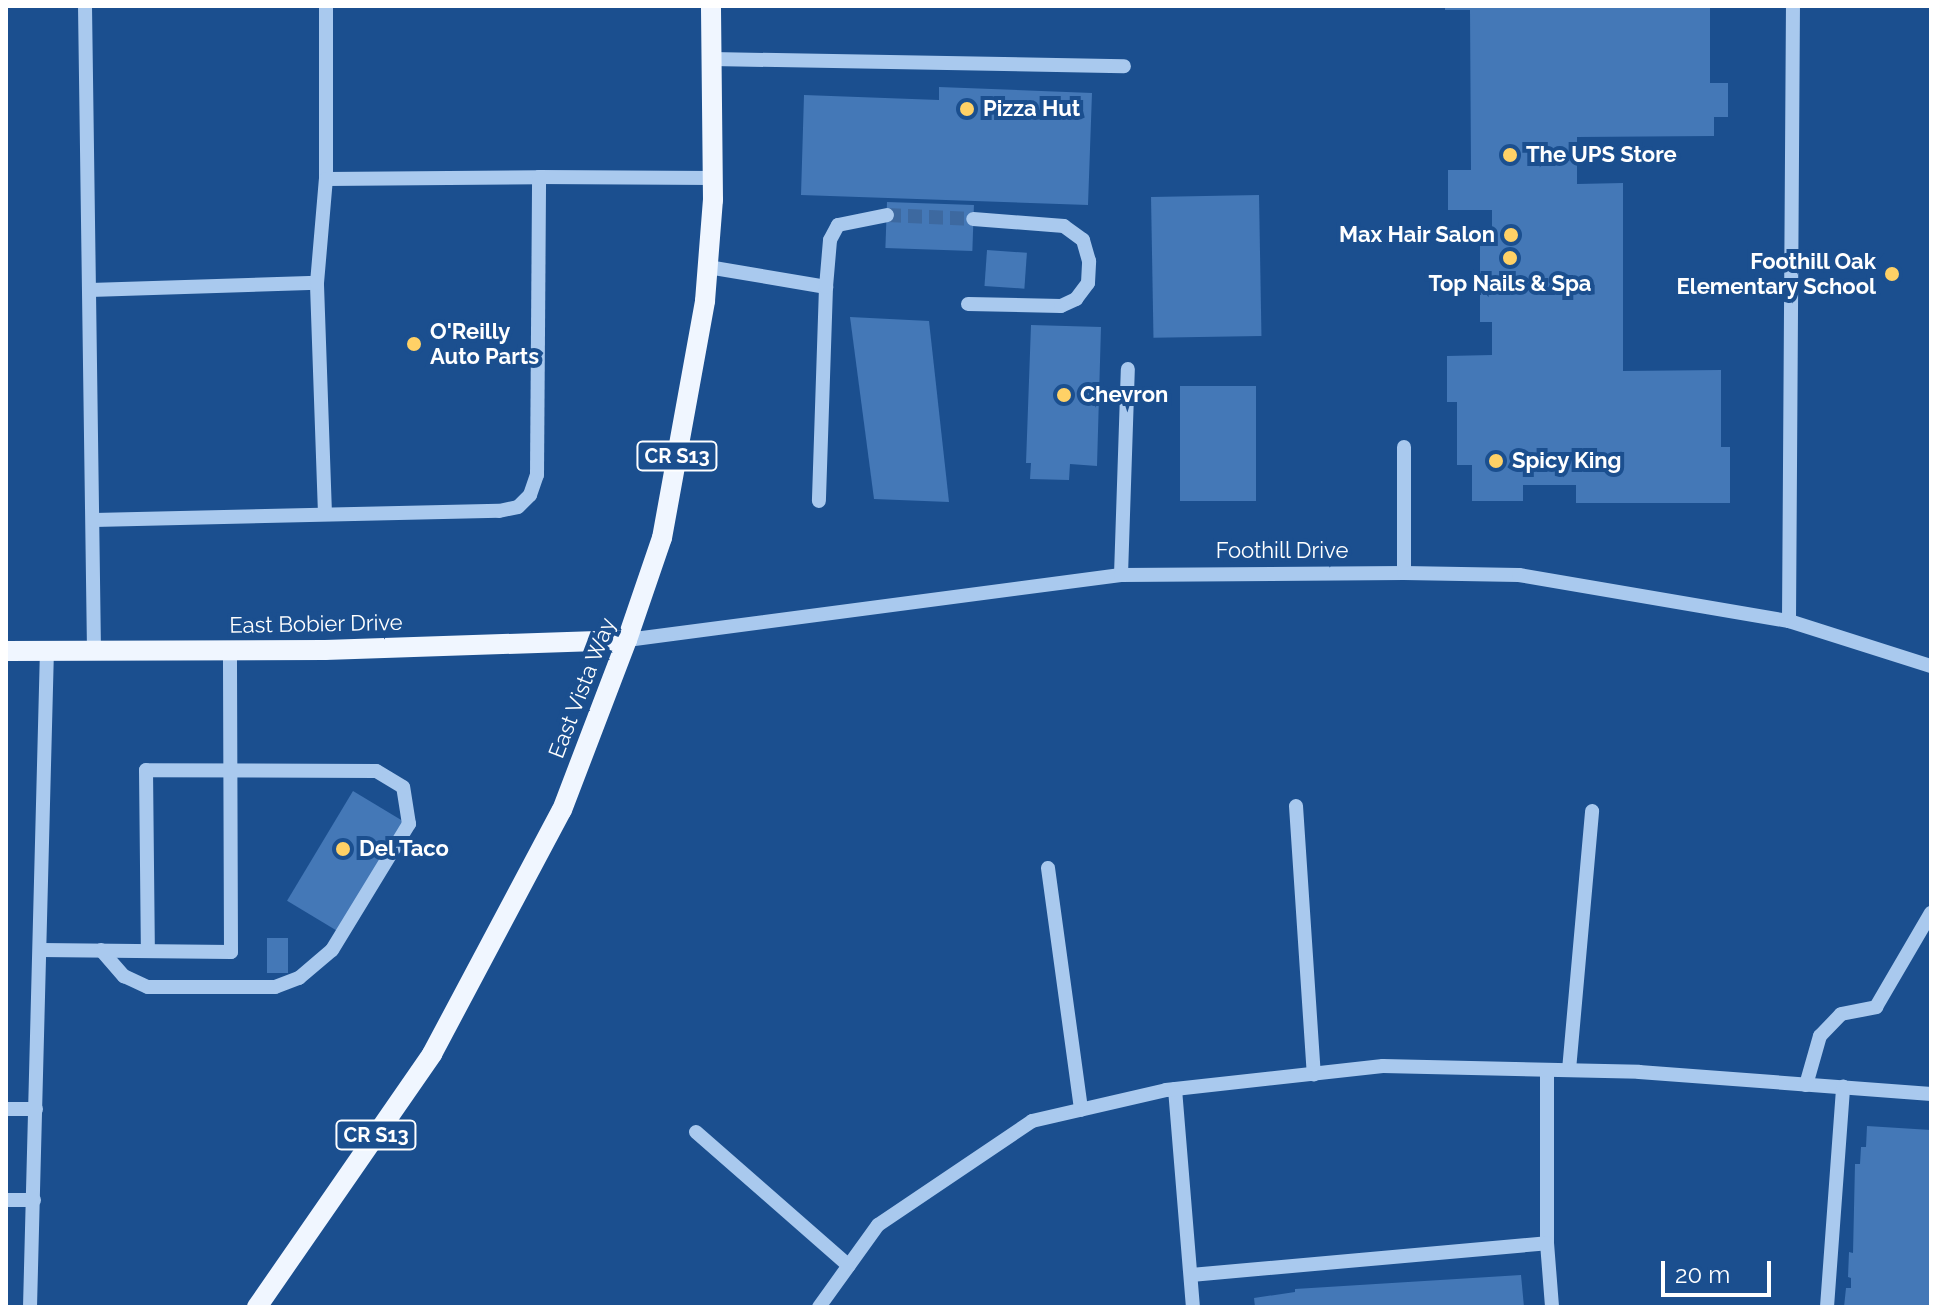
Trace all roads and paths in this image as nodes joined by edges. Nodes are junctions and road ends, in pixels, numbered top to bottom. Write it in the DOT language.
graph roads {
  1 [pos="85,6"];
  2 [pos="326,6"];
  3 [pos="711,6"];
  4 [pos="1793,6"];
  5 [pos="712,59"];
  6 [pos="1124,66"];
  7 [pos="539,177"];
  8 [pos="713,178"];
  9 [pos="326,179"];
  10 [pos="887,215"];
  11 [pos="973,219"];
  12 [pos="708,267"];
  13 [pos="317,283"];
  14 [pos="826,287"];
  15 [pos="90,290"];
  16 [pos="968,304"];
  17 [pos="1128,369"];
  18 [pos="1404,447"];
  19 [pos="819,501"];
  20 [pos="325,514"];
  21 [pos="94,520"];
  22 [pos="1404,573"];
  23 [pos="1121,575"];
  24 [pos="1789,621"];
  25 [pos="627,640"];
  26 [pos="230,650"];
  27 [pos="6,651"];
  28 [pos="47,651"];
  29 [pos="94,651"];
  30 [pos="1931,666"];
  31 [pos="232,770"];
  32 [pos="1296,806"];
  33 [pos="1592,811"];
  34 [pos="1048,868"];
  35 [pos="1931,913"];
  36 [pos="41,950"];
  37 [pos="101,950"];
  38 [pos="148,951"];
  39 [pos="1547,1070"];
  40 [pos="1569,1070"];
  41 [pos="1314,1074"];
  42 [pos="1806,1085"];
  43 [pos="1843,1087"];
  44 [pos="1175,1089"];
  45 [pos="1931,1094"];
  46 [pos="6,1109"];
  47 [pos="36,1109"];
  48 [pos="1081,1110"];
  49 [pos="696,1132"];
  50 [pos="6,1200"];
  51 [pos="34,1200"];
  52 [pos="1547,1243"];
  53 [pos="849,1266"];
  54 [pos="1191,1275"];
  55 [pos="30,1307"];
  56 [pos="257,1307"];
  57 [pos="819,1307"];
  58 [pos="1193,1307"];
  59 [pos="1552,1307"];
  60 [pos="1827,1307"];
  1 -- 15 [label="street"];
  2 -- 9 [label="street"];
  3 -- 5 [label="main road, East Vista Way / CR S13"];
  4 -- 24 [label="street"];
  5 -- 6 [label="street"];
  5 -- 8 [label="main road, East Vista Way / CR S13"];
  7 -- 8 [label="street"];
  7 -- 9 [label="street"];
  7 -- 20 [label="street"];
  8 -- 12 [label="main road, East Vista Way / CR S13"];
  9 -- 13 [label="street"];
  10 -- 14 [label="street"];
  11 -- 16 [label="street"];
  12 -- 14 [label="street"];
  12 -- 25 [label="main road, East Vista Way / CR S13"];
  13 -- 15 [label="street"];
  13 -- 20 [label="street"];
  14 -- 19 [label="street"];
  15 -- 21 [label="street"];
  17 -- 23 [label="street"];
  18 -- 22 [label="street"];
  20 -- 21 [label="street"];
  21 -- 29 [label="street"];
  22 -- 23 [label="street, Foothill Drive"];
  22 -- 24 [label="street, Foothill Drive"];
  23 -- 25 [label="street, Foothill Drive"];
  24 -- 30 [label="street, Foothill Drive"];
  25 -- 26 [label="main road, East Bobier Drive"];
  25 -- 56 [label="main road, East Vista Way / CR S13"];
  26 -- 29 [label="main road, East Bobier Drive"];
  26 -- 31 [label="street"];
  27 -- 28 [label="main road, East Bobier Drive"];
  28 -- 29 [label="main road, East Bobier Drive"];
  28 -- 36 [label="street"];
  31 -- 37 [label="street"];
  31 -- 38 [label="street"];
  31 -- 38 [label="street"];
  32 -- 41 [label="street"];
  33 -- 40 [label="street"];
  34 -- 48 [label="street"];
  35 -- 42 [label="street"];
  36 -- 37 [label="street"];
  36 -- 47 [label="street"];
  37 -- 38 [label="street"];
  39 -- 40 [label="street"];
  39 -- 41 [label="street"];
  39 -- 52 [label="street"];
  40 -- 42 [label="street"];
  41 -- 44 [label="street"];
  42 -- 43 [label="street"];
  43 -- 45 [label="street"];
  43 -- 60 [label="street"];
  44 -- 48 [label="street"];
  44 -- 54 [label="street"];
  46 -- 47 [label="street"];
  47 -- 51 [label="street"];
  48 -- 53 [label="street"];
  49 -- 53 [label="street"];
  50 -- 51 [label="street"];
  51 -- 55 [label="street"];
  52 -- 54 [label="street"];
  52 -- 59 [label="street"];
  53 -- 57 [label="street"];
  54 -- 58 [label="street"];
}
